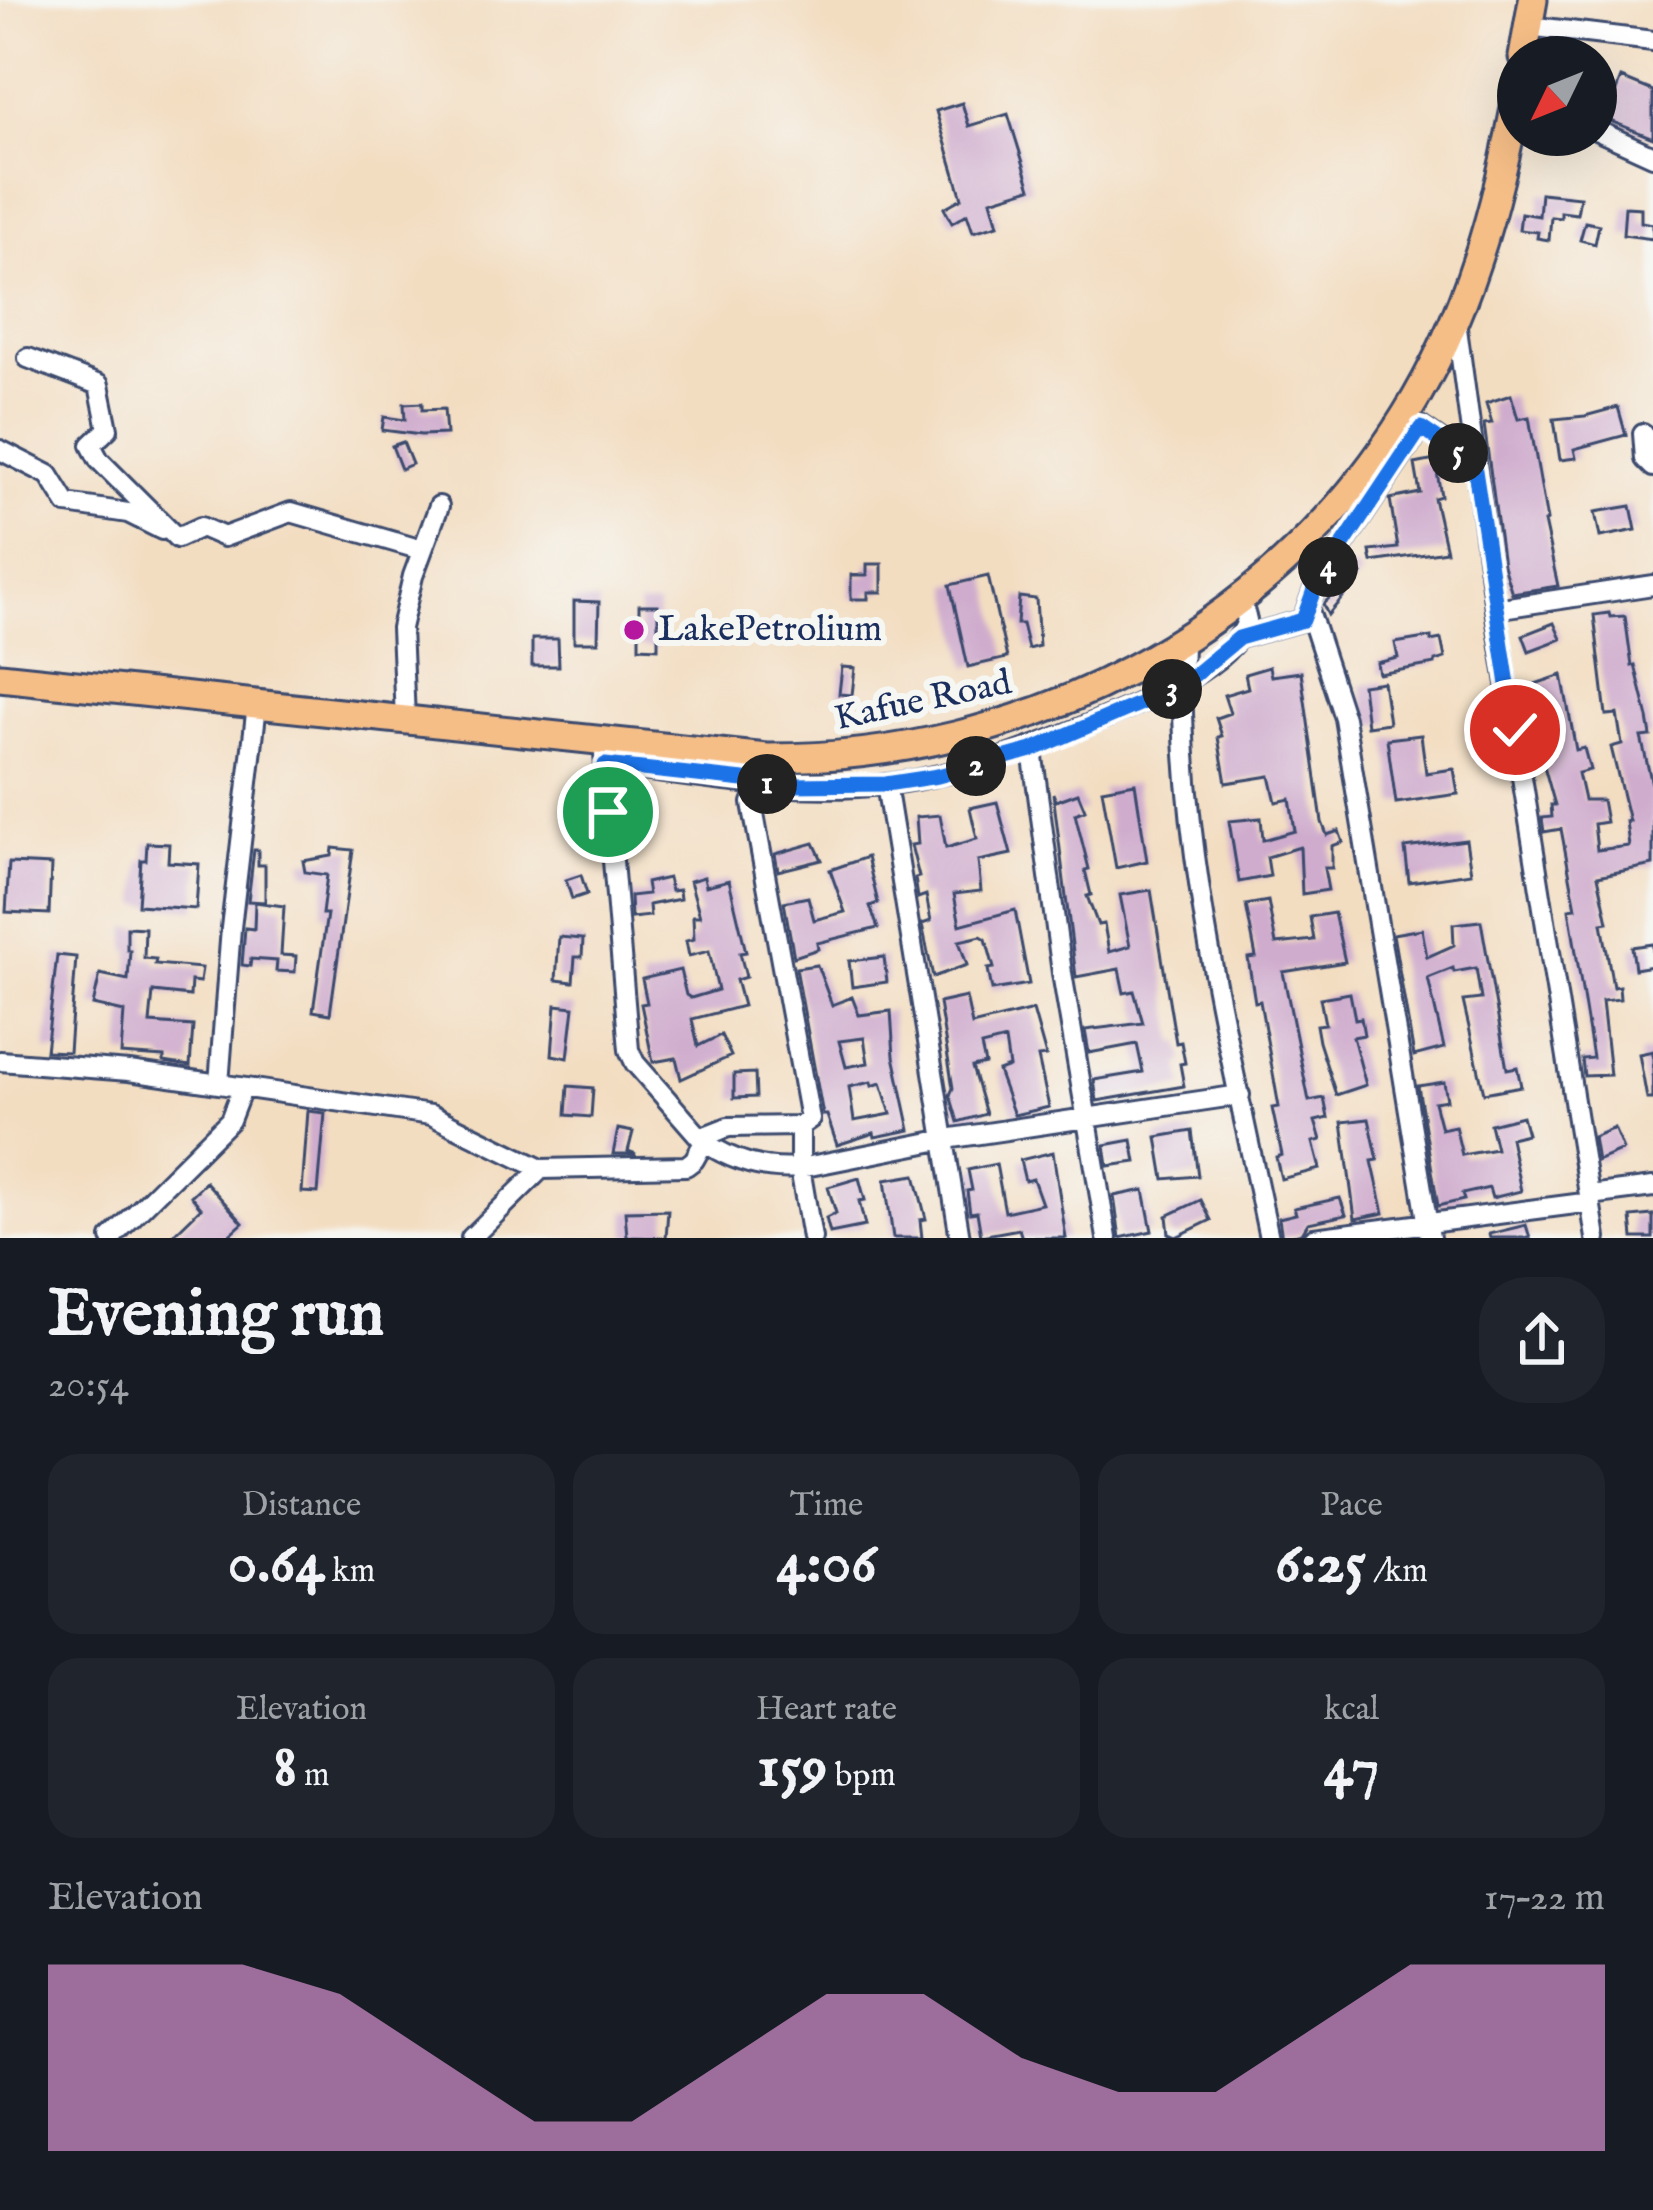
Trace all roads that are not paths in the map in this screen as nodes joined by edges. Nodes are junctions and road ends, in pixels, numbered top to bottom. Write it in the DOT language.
graph roads {
  1 [pos="1531,13"];
  2 [pos="1653,41"];
  3 [pos="1617,140"];
  4 [pos="1504,156"];
  5 [pos="1653,156"];
  6 [pos="1456,316"];
  7 [pos="28,358"];
  8 [pos="1414,422"];
  9 [pos="1643,433"];
  10 [pos="0,450"];
  11 [pos="1474,464"];
  12 [pos="1653,467"];
  13 [pos="439,506"];
  14 [pos="176,538"];
  15 [pos="422,550"];
  16 [pos="1653,585"];
  17 [pos="1241,599"];
  18 [pos="1495,609"];
  19 [pos="1309,610"];
  20 [pos="1239,638"];
  21 [pos="1183,642"];
  22 [pos="0,677"];
  23 [pos="1181,686"];
  24 [pos="257,705"];
  25 [pos="405,719"];
  26 [pos="1032,750"];
  27 [pos="604,754"];
  28 [pos="762,771"];
  29 [pos="886,784"];
  30 [pos="0,1061"];
  31 [pos="219,1084"];
  32 [pos="242,1089"];
  33 [pos="1240,1095"];
  34 [pos="1086,1120"];
  35 [pos="800,1126"];
  36 [pos="946,1139"];
  37 [pos="702,1140"];
  38 [pos="541,1168"];
  39 [pos="800,1168"];
  40 [pos="1653,1186"];
  41 [pos="1591,1199"];
  42 [pos="1428,1231"];
  43 [pos="111,1238"];
  44 [pos="471,1238"];
  45 [pos="812,1238"];
  46 [pos="960,1238"];
  47 [pos="1107,1238"];
  48 [pos="1269,1238"];
  49 [pos="1313,1238"];
  50 [pos="1597,1238"];
  1 -- 2 [label="street"];
  3 -- 5 [label="street"];
  4 -- 6 [label="highway, Kafue Road"];
  6 -- 8 [label="highway, Kafue Road"];
  6 -- 11 [label="street"];
  7 -- 14 [label="street"];
  8 -- 11 [label="street"];
  8 -- 17 [label="highway, Kafue Road"];
  8 -- 19 [label="street"];
  9 -- 12 [label="street"];
  10 -- 14 [label="street"];
  11 -- 18 [label="street"];
  13 -- 15 [label="street"];
  14 -- 15 [label="street"];
  15 -- 25 [label="street"];
  16 -- 18 [label="street"];
  17 -- 20 [label="street"];
  17 -- 21 [label="highway, Kafue Road"];
  18 -- 41 [label="street"];
  19 -- 20 [label="street"];
  19 -- 42 [label="street"];
  20 -- 23 [label="street"];
  21 -- 23 [label="street"];
  21 -- 28 [label="highway, Kafue Road"];
  22 -- 24 [label="highway, Kafue Road"];
  23 -- 26 [label="street"];
  23 -- 33 [label="street"];
  24 -- 25 [label="highway, Kafue Road"];
  24 -- 31 [label="street"];
  25 -- 27 [label="highway, Kafue Road"];
  26 -- 29 [label="street"];
  26 -- 34 [label="street"];
  27 -- 28 [label="highway, Kafue Road"];
  27 -- 37 [label="street"];
  28 -- 29 [label="street"];
  28 -- 35 [label="street"];
  29 -- 36 [label="street"];
  30 -- 31 [label="street"];
  31 -- 32 [label="street"];
  32 -- 38 [label="street"];
  32 -- 43 [label="street"];
  33 -- 34 [label="street"];
  33 -- 48 [label="street"];
  34 -- 36 [label="street"];
  34 -- 47 [label="street"];
  35 -- 37 [label="street"];
  35 -- 39 [label="street"];
  36 -- 39 [label="street"];
  36 -- 46 [label="street"];
  37 -- 38 [label="street"];
  37 -- 39 [label="street"];
  38 -- 44 [label="street"];
  39 -- 45 [label="street"];
  40 -- 41 [label="street"];
  41 -- 42 [label="street"];
  41 -- 50 [label="street"];
  42 -- 49 [label="street"];
}
